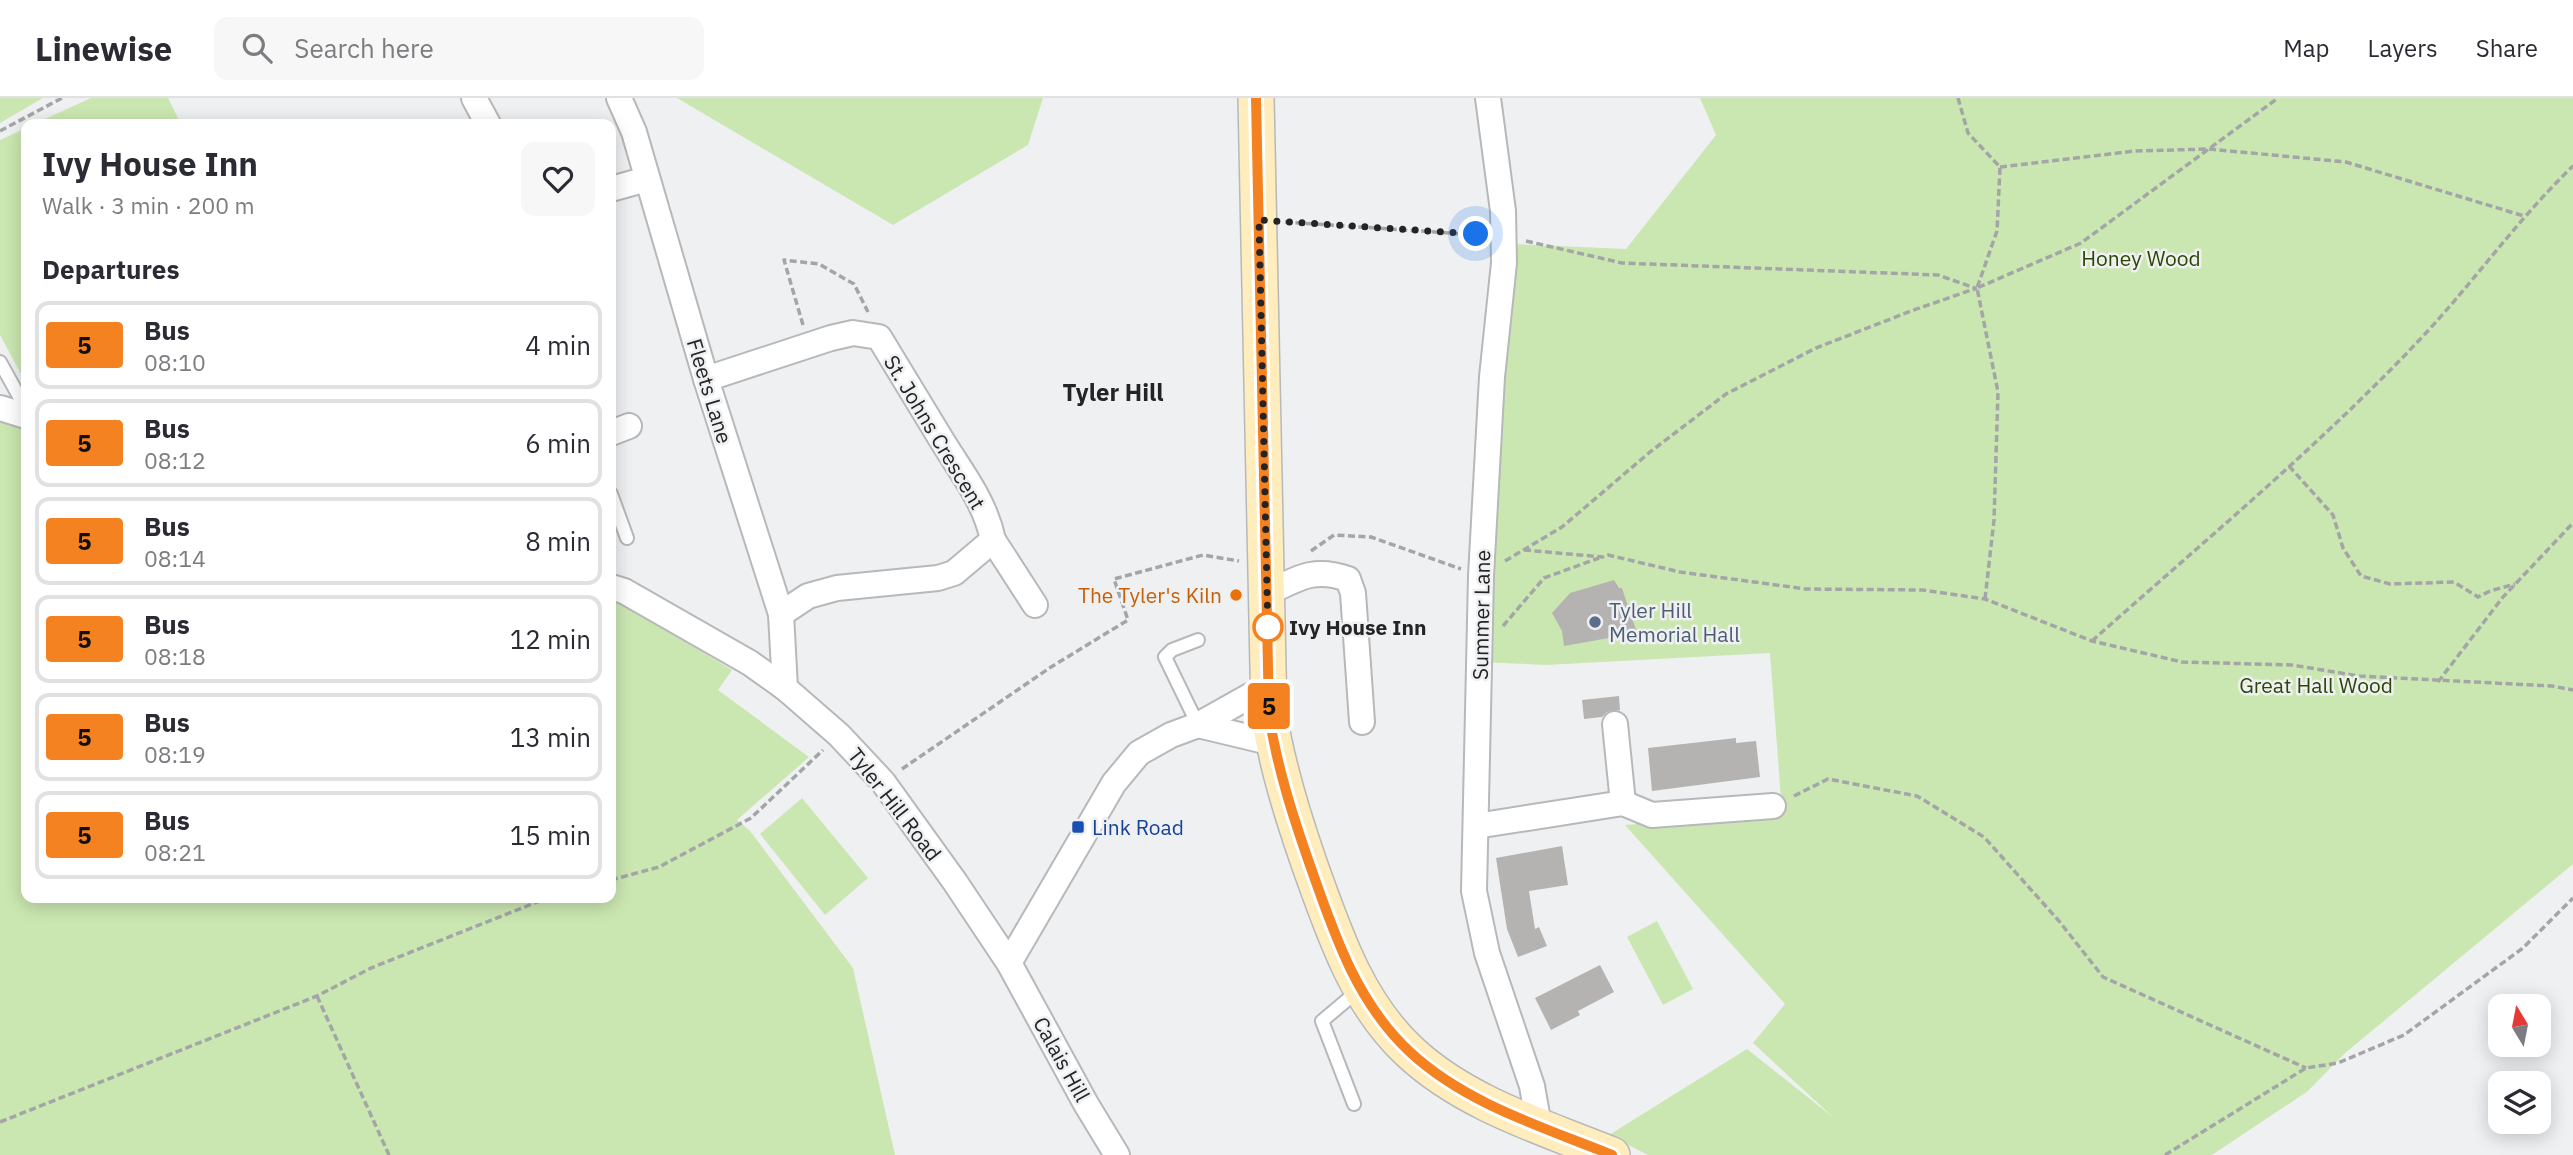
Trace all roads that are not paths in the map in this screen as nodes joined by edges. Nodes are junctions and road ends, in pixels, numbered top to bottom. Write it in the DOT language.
graph roads {
  1 [pos="474,98"];
  2 [pos="619,98"];
  3 [pos="1256,98"];
  4 [pos="1488,98"];
  5 [pos="485,119"];
  6 [pos="647,179"];
  7 [pos="616,188"];
  8 [pos="0,362"];
  9 [pos="706,379"];
  10 [pos="21,400"];
  11 [pos="0,408"];
  12 [pos="21,414"];
  13 [pos="616,508"];
  14 [pos="627,538"];
  15 [pos="993,540"];
  16 [pos="616,589"];
  17 [pos="1268,593"];
  18 [pos="1035,605"];
  19 [pos="781,614"];
  20 [pos="1198,640"];
  21 [pos="785,688"];
  22 [pos="1269,690"];
  23 [pos="1362,722"];
  24 [pos="1615,724"];
  25 [pos="1198,725"];
  26 [pos="1273,743"];
  27 [pos="1623,803"];
  28 [pos="1773,806"];
  29 [pos="1476,826"];
  30 [pos="1009,962"];
  31 [pos="1360,988"];
  32 [pos="1354,1104"];
  33 [pos="1539,1126"];
  34 [pos="1117,1155"];
  35 [pos="1612,1155"];
  1 -- 5 [label="street"];
  2 -- 6 [label="street, Fleets Lane"];
  3 -- 17 [label="street"];
  4 -- 29 [label="street, Summer Lane"];
  6 -- 7 [label="street"];
  6 -- 9 [label="street, Fleets Lane"];
  8 -- 10 [label="lane"];
  9 -- 15 [label="street, St. Johns Crescent"];
  9 -- 19 [label="street, Fleets Lane"];
  11 -- 12 [label="street"];
  13 -- 14 [label="lane"];
  15 -- 18 [label="street, St. Johns Crescent"];
  15 -- 19 [label="street"];
  16 -- 21 [label="street, Tyler Hill Road"];
  17 -- 22 [label="street"];
  17 -- 23 [label="street"];
  19 -- 21 [label="street, Fleets Lane"];
  20 -- 25 [label="lane"];
  21 -- 30 [label="street, Tyler Hill Road"];
  22 -- 25 [label="street"];
  22 -- 26 [label="street"];
  24 -- 27 [label="street"];
  25 -- 26 [label="street"];
  25 -- 30 [label="street"];
  26 -- 31 [label="street"];
  27 -- 28 [label="street"];
  27 -- 29 [label="street"];
  29 -- 33 [label="street, Summer Lane"];
  30 -- 34 [label="street, Calais Hill"];
  31 -- 32 [label="lane"];
  31 -- 33 [label="street"];
  33 -- 35 [label="street"];
}
